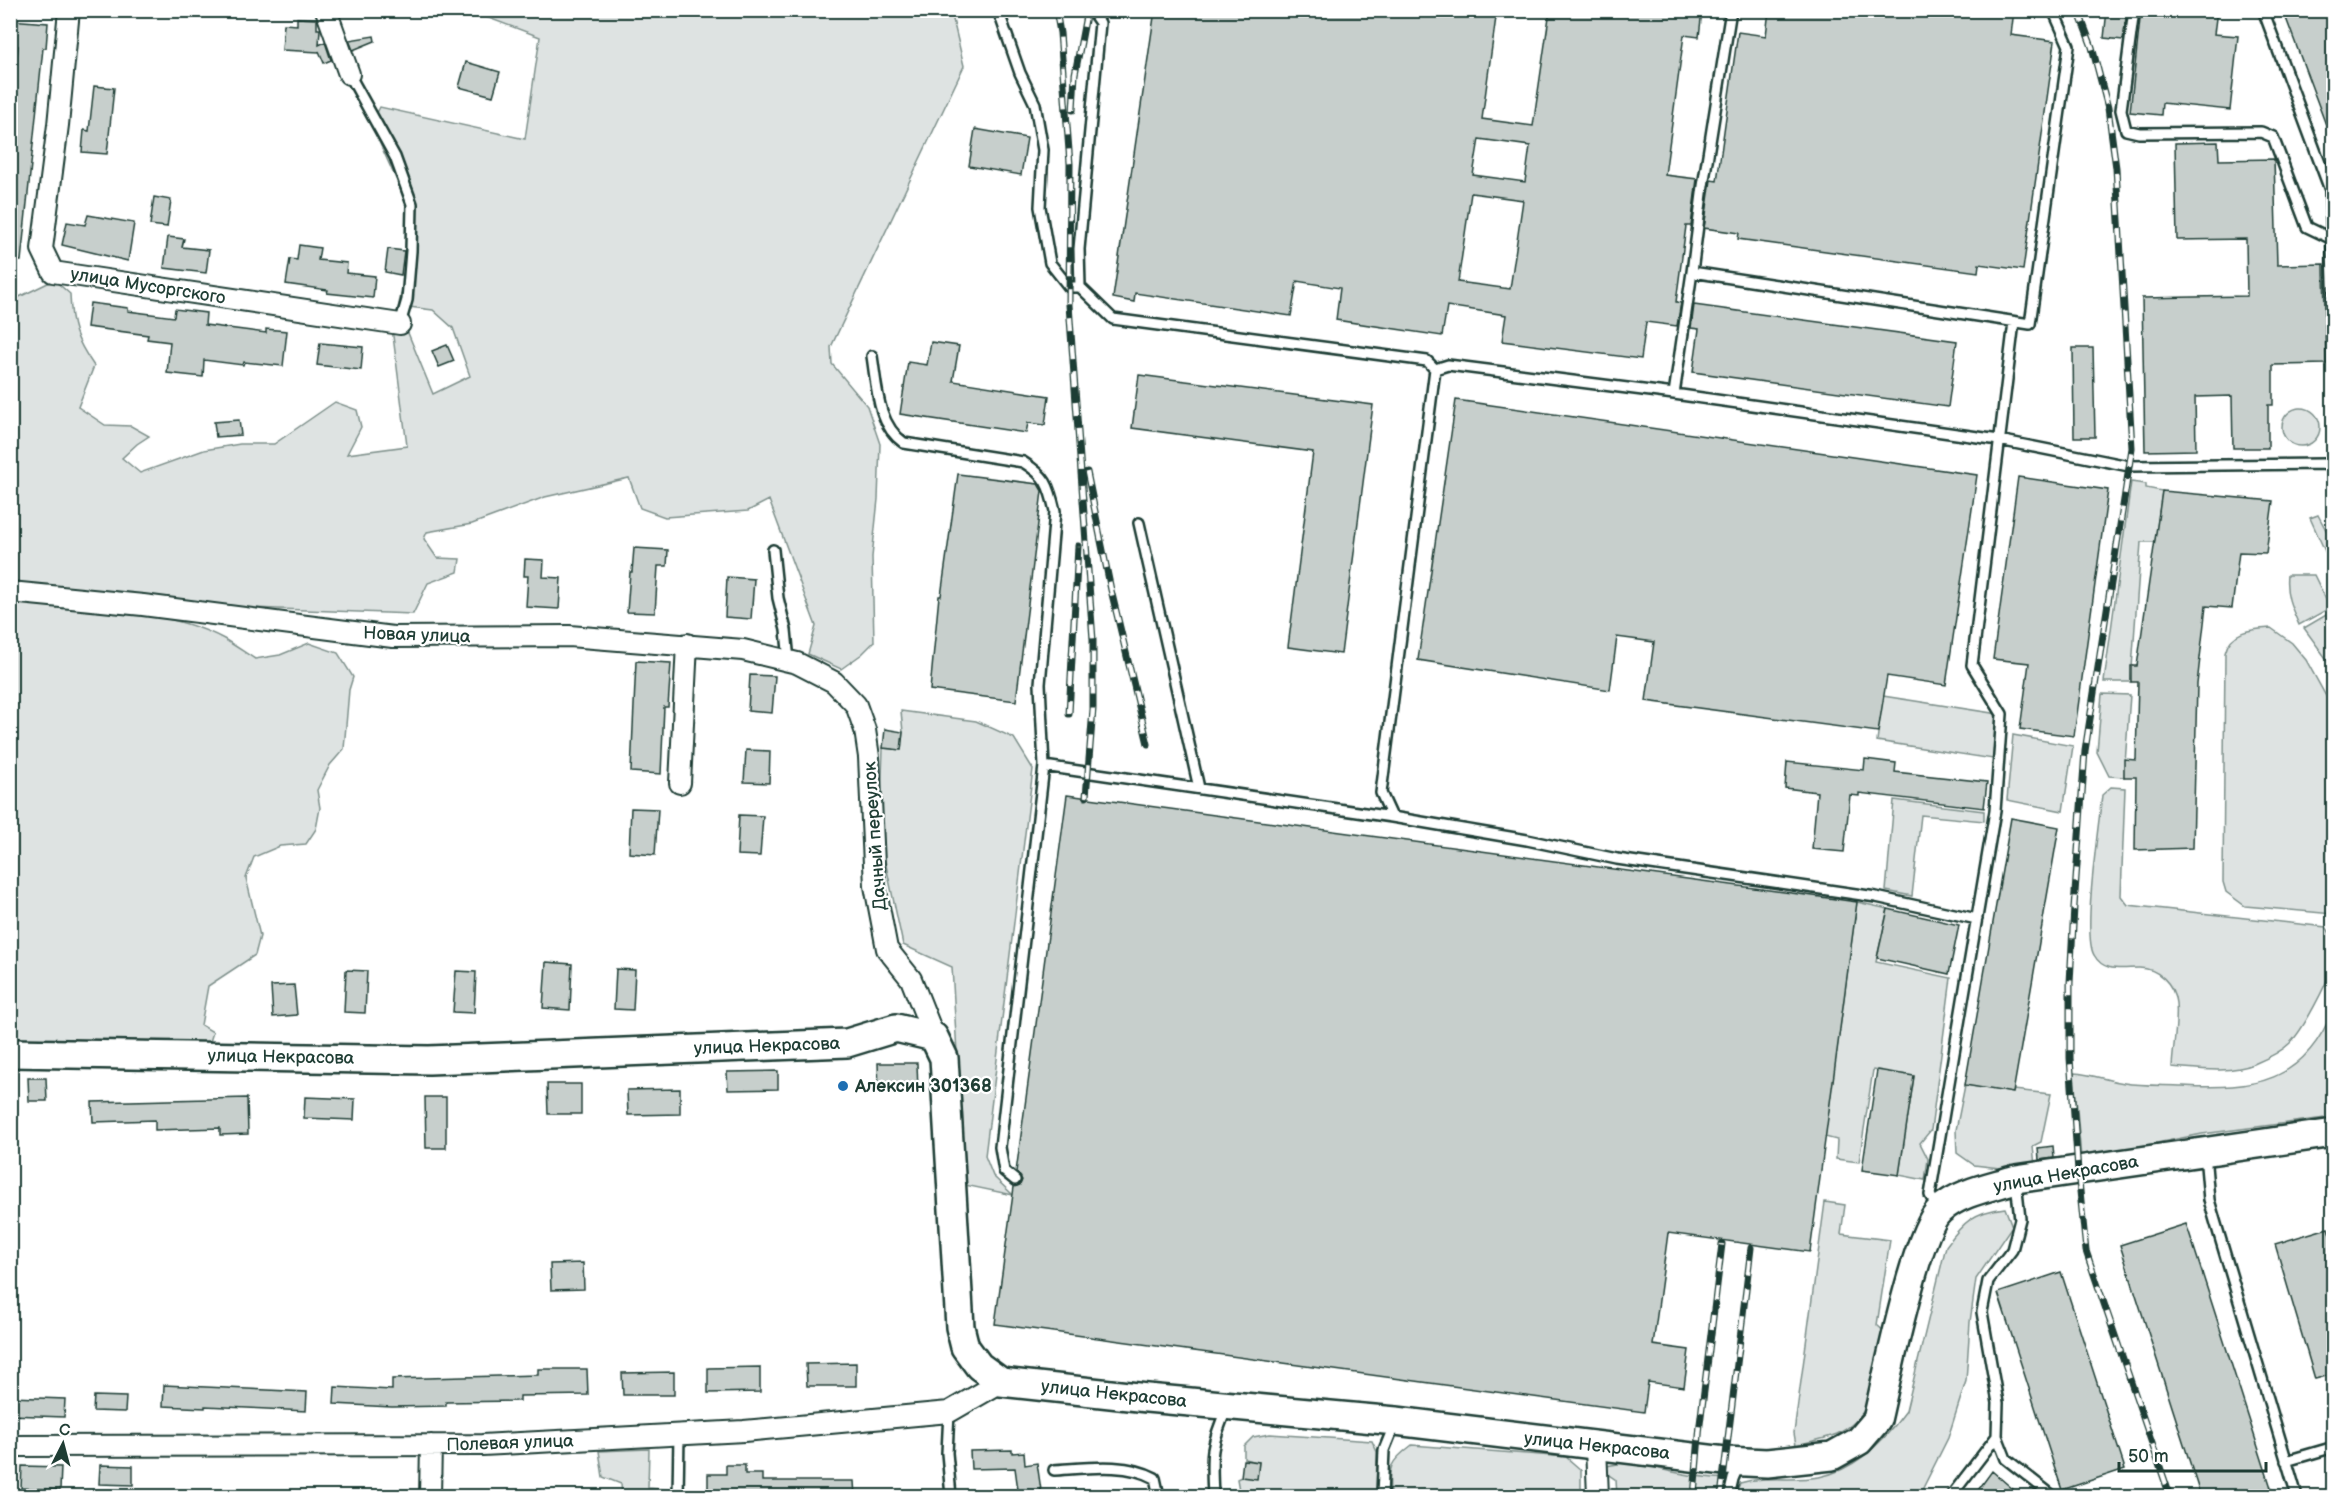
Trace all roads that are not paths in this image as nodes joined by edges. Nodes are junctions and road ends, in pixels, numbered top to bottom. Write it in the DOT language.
graph roads {
  1 [pos="69,10"];
  2 [pos="326,10"];
  3 [pos="998,10"];
  4 [pos="1091,10"];
  5 [pos="1731,10"];
  6 [pos="2053,10"];
  7 [pos="2133,10"];
  8 [pos="2263,10"];
  9 [pos="349,74"];
  10 [pos="2332,239"];
  11 [pos="1692,272"];
  12 [pos="1080,287"];
  13 [pos="2334,309"];
  14 [pos="2014,322"];
  15 [pos="400,324"];
  16 [pos="872,356"];
  17 [pos="1435,369"];
  18 [pos="1674,394"];
  19 [pos="1999,440"];
  20 [pos="2334,469"];
  21 [pos="1138,523"];
  22 [pos="773,550"];
  23 [pos="10,592"];
  24 [pos="687,644"];
  25 [pos="789,661"];
  26 [pos="1044,766"];
  27 [pos="680,783"];
  28 [pos="1199,788"];
  29 [pos="1392,817"];
  30 [pos="1977,919"];
  31 [pos="934,1037"];
  32 [pos="10,1053"];
  33 [pos="2334,1132"];
  34 [pos="2205,1152"];
  35 [pos="2016,1179"];
  36 [pos="1015,1180"];
  37 [pos="1939,1211"];
  38 [pos="1001,1382"];
  39 [pos="1228,1406"];
  40 [pos="949,1412"];
  41 [pos="1396,1421"];
  42 [pos="679,1434"];
  43 [pos="1996,1436"];
  44 [pos="10,1446"];
  45 [pos="432,1446"];
  46 [pos="1596,1447"];
  47 [pos="2334,1447"];
  48 [pos="1741,1461"];
  49 [pos="2286,1461"];
  50 [pos="1054,1470"];
  51 [pos="429,1497"];
  52 [pos="678,1497"];
  53 [pos="951,1497"];
  54 [pos="1159,1497"];
  55 [pos="1213,1497"];
  56 [pos="1382,1497"];
  57 [pos="1598,1497"];
  58 [pos="1729,1497"];
  59 [pos="1950,1497"];
  60 [pos="2053,1497"];
  61 [pos="2297,1497"];
  1 -- 15 [label="street, улица Мусоргского"];
  2 -- 9 [label="street"];
  3 -- 12 [label="lane"];
  4 -- 12 [label="lane"];
  5 -- 11 [label="lane"];
  6 -- 14 [label="lane"];
  7 -- 10 [label="lane"];
  8 -- 10 [label="lane"];
  9 -- 15 [label="lane"];
  10 -- 13 [label="lane"];
  11 -- 14 [label="lane"];
  11 -- 18 [label="lane"];
  12 -- 17 [label="lane"];
  14 -- 19 [label="lane"];
  16 -- 26 [label="lane"];
  17 -- 18 [label="lane"];
  17 -- 29 [label="lane"];
  18 -- 19 [label="lane"];
  19 -- 20 [label="lane"];
  19 -- 30 [label="lane"];
  21 -- 28 [label="lane"];
  22 -- 25 [label="lane"];
  23 -- 24 [label="street, Новая улица"];
  24 -- 25 [label="street, Новая улица"];
  24 -- 27 [label="street"];
  25 -- 31 [label="street, Дачный переулок"];
  26 -- 28 [label="lane"];
  26 -- 36 [label="lane"];
  28 -- 29 [label="lane"];
  29 -- 30 [label="lane"];
  30 -- 37 [label="lane"];
  31 -- 32 [label="main road, улица Некрасова"];
  31 -- 38 [label="main road"];
  33 -- 34 [label="main road, улица Некрасова"];
  34 -- 35 [label="main road, улица Некрасова"];
  34 -- 49 [label="lane"];
  35 -- 37 [label="main road, улица Некрасова"];
  35 -- 43 [label="lane"];
  37 -- 48 [label="main road, улица Некрасова"];
  38 -- 39 [label="main road, улица Некрасова"];
  38 -- 40 [label="street, Полевая улица"];
  39 -- 41 [label="main road, улица Некрасова"];
  39 -- 55 [label="lane"];
  40 -- 42 [label="street, Полевая улица"];
  40 -- 53 [label="lane"];
  41 -- 46 [label="main road, улица Некрасова"];
  41 -- 56 [label="lane"];
  42 -- 45 [label="street, Полевая улица"];
  42 -- 52 [label="lane"];
  43 -- 59 [label="lane"];
  43 -- 60 [label="lane"];
  44 -- 45 [label="street, Полевая улица"];
  45 -- 51 [label="street"];
  46 -- 48 [label="main road, улица Некрасова"];
  46 -- 57 [label="street"];
  47 -- 49 [label="lane"];
  48 -- 58 [label="lane"];
  49 -- 61 [label="lane"];
  50 -- 54 [label="lane"];
}
